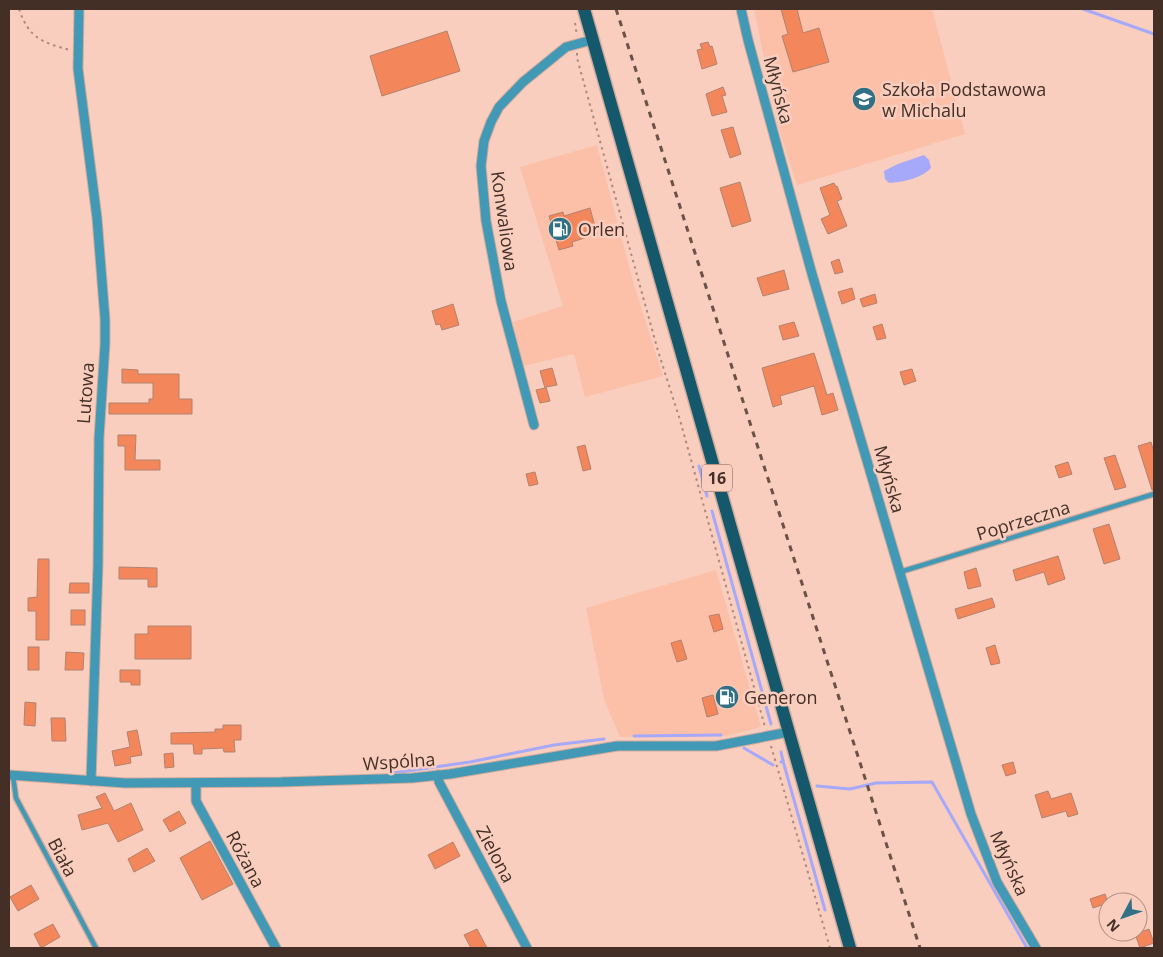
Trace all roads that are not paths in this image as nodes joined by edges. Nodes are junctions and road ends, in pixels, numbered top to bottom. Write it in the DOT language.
graph roads {
  1 [pos="79,9"];
  2 [pos="584,9"];
  3 [pos="741,9"];
  4 [pos="592,40"];
  5 [pos="534,425"];
  6 [pos="1154,494"];
  7 [pos="900,572"];
  8 [pos="789,732"];
  9 [pos="11,775"];
  10 [pos="438,775"];
  11 [pos="91,781"];
  12 [pos="196,783"];
  13 [pos="96,948"];
  14 [pos="276,948"];
  15 [pos="527,948"];
  16 [pos="850,948"];
  17 [pos="1036,948"];
  1 -- 11 [label="street, Lutowa"];
  2 -- 4 [label="main road, 16"];
  3 -- 7 [label="street, Młyńska"];
  4 -- 5 [label="street, Konwaliowa"];
  4 -- 8 [label="main road, 16"];
  6 -- 7 [label="lane, Poprzeczna"];
  7 -- 17 [label="street, Młyńska"];
  8 -- 10 [label="street, Wspólna"];
  8 -- 16 [label="main road, 16"];
  9 -- 11 [label="street, Wspólna"];
  9 -- 13 [label="lane, Biała"];
  10 -- 12 [label="street, Wspólna"];
  10 -- 15 [label="street, Zielona"];
  11 -- 12 [label="street, Wspólna"];
  12 -- 14 [label="street, Różana"];
}
